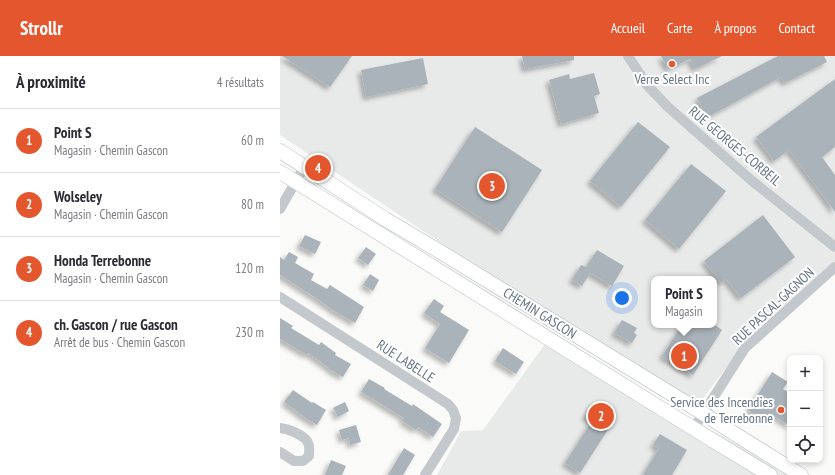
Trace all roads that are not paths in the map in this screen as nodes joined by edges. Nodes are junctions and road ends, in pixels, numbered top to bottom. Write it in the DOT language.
graph roads {
  1 [pos="628,56"];
  2 [pos="280,151"];
  3 [pos="304,167"];
  4 [pos="280,172"];
  5 [pos="296,182"];
  6 [pos="280,209"];
  7 [pos="835,247"];
  8 [pos="835,267"];
  9 [pos="280,297"];
  10 [pos="704,414"];
  11 [pos="280,428"];
  12 [pos="694,428"];
  13 [pos="280,452"];
  14 [pos="425,475"];
  15 [pos="770,475"];
  16 [pos="801,475"];
  1 -- 7 [label="street, RUE GEORGES-CORBEIL"];
  2 -- 3 [label="main road, CHEMIN GASCON"];
  3 -- 5 [label="street"];
  3 -- 10 [label="main road, CHEMIN GASCON"];
  4 -- 5 [label="main road, CHEMIN GASCON"];
  5 -- 6 [label="street"];
  5 -- 12 [label="main road, CHEMIN GASCON"];
  8 -- 10 [label="street, RUE PASCAL-GAGNON"];
  9 -- 14 [label="street, RUE LABELLE"];
  10 -- 12 [label="street, RUE PASCAL-GAGNON"];
  10 -- 16 [label="main road, CHEMIN GASCON"];
  11 -- 13 [label="street"];
  12 -- 15 [label="main road, CHEMIN GASCON"];
}
